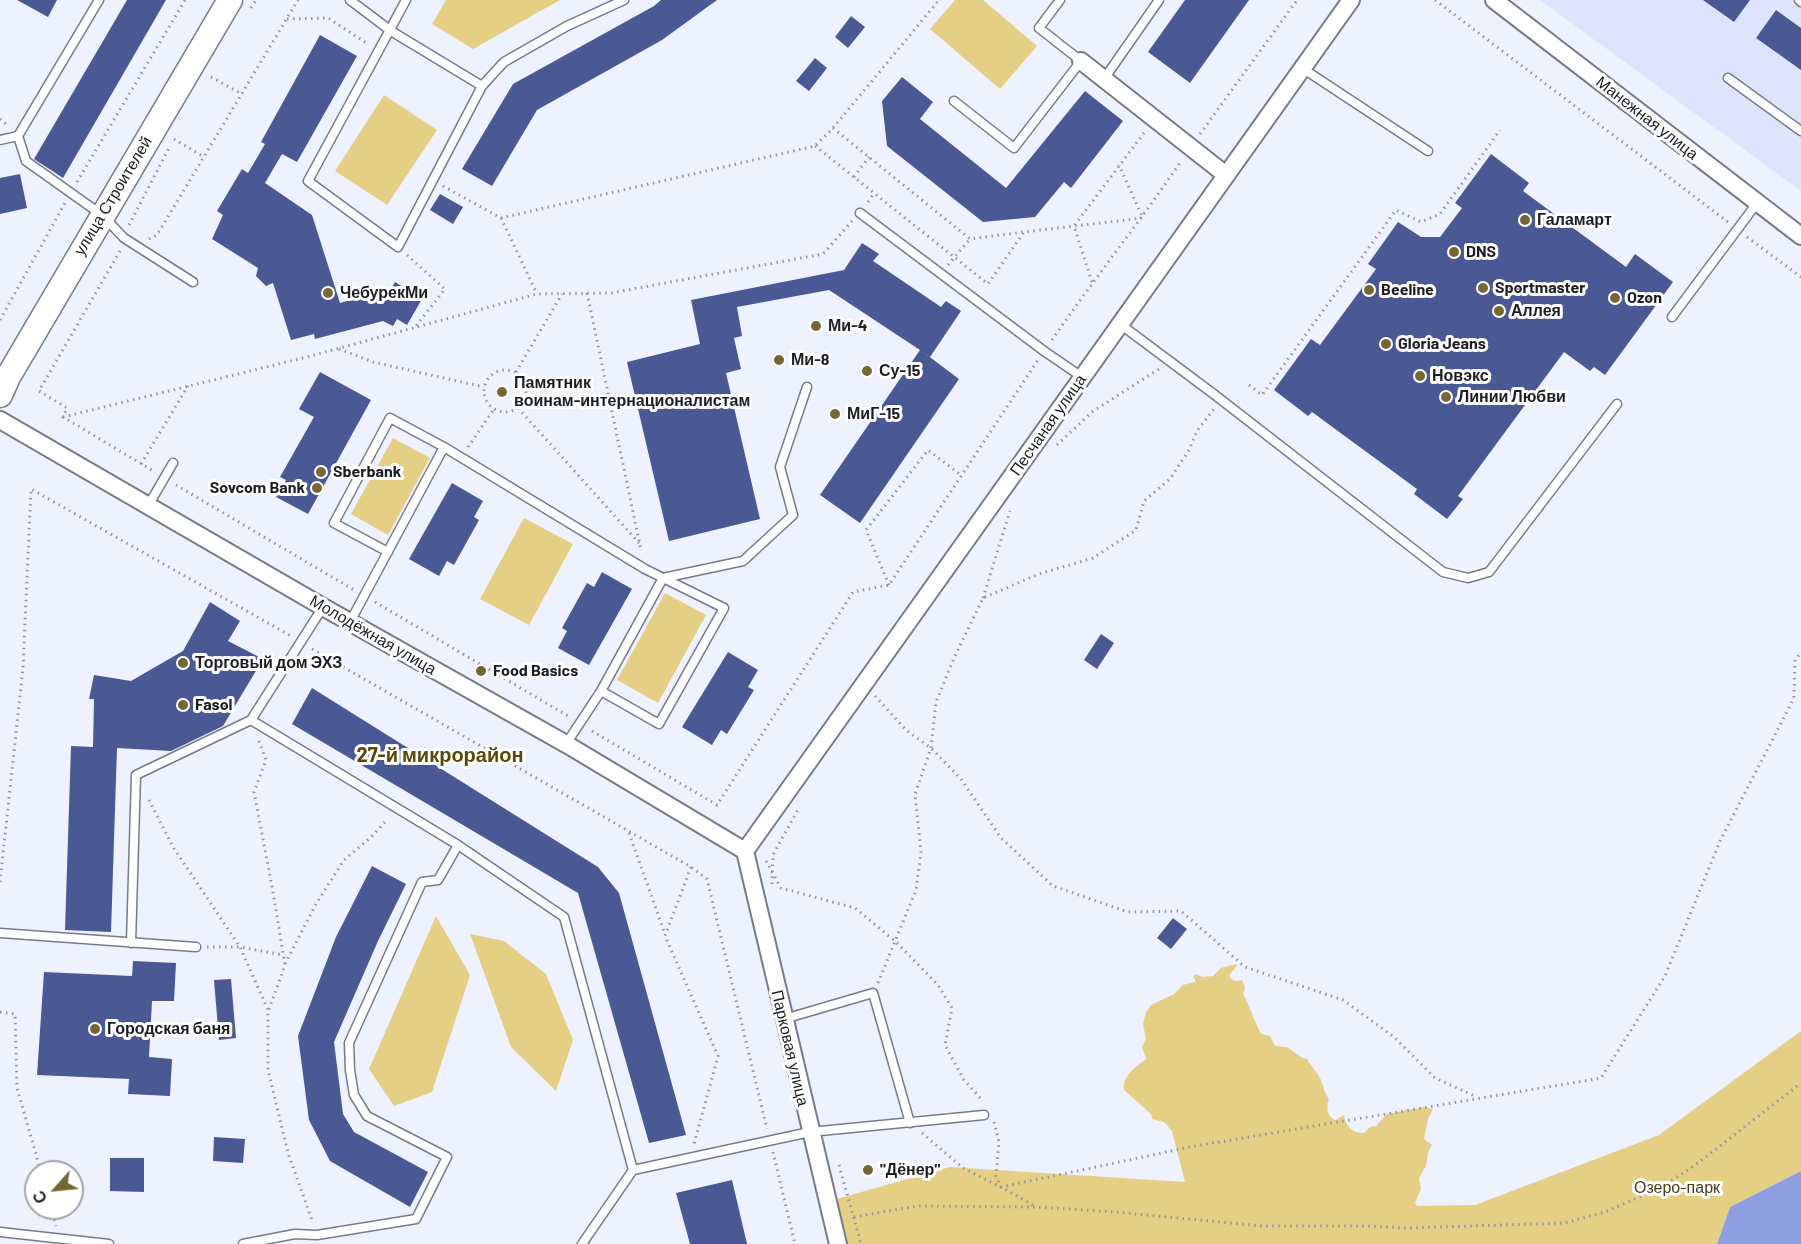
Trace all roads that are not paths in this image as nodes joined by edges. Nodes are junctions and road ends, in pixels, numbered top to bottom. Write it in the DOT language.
graph roads {
  1 [pos="99,0"];
  2 [pos="351,0"];
  3 [pos="406,0"];
  4 [pos="624,0"];
  5 [pos="1060,0"];
  6 [pos="1159,0"];
  7 [pos="1351,0"];
  8 [pos="1494,0"];
  9 [pos="240,5"];
  10 [pos="391,31"];
  11 [pos="1081,61"];
  12 [pos="1302,68"];
  13 [pos="1728,78"];
  14 [pos="1104,79"];
  15 [pos="482,86"];
  16 [pos="954,101"];
  17 [pos="1801,131"];
  18 [pos="18,136"];
  19 [pos="0,140"];
  20 [pos="1428,151"];
  21 [pos="1226,175"];
  22 [pos="1757,203"];
  23 [pos="860,213"];
  24 [pos="102,215"];
  25 [pos="1801,236"];
  26 [pos="193,282"];
  27 [pos="1672,317"];
  28 [pos="1120,324"];
  29 [pos="1082,377"];
  30 [pos="807,387"];
  31 [pos="0,395"];
  32 [pos="1617,404"];
  33 [pos="0,420"];
  34 [pos="444,447"];
  35 [pos="173,463"];
  36 [pos="148,506"];
  37 [pos="388,552"];
  38 [pos="663,578"];
  39 [pos="323,607"];
  40 [pos="350,622"];
  41 [pos="601,691"];
  42 [pos="251,720"];
  43 [pos="566,744"];
  44 [pos="458,845"];
  45 [pos="749,845"];
  46 [pos="0,933"];
  47 [pos="131,943"];
  48 [pos="196,947"];
  49 [pos="783,1019"];
  50 [pos="984,1116"];
  51 [pos="910,1122"];
  52 [pos="810,1132"];
  53 [pos="633,1170"];
  54 [pos="0,1232"];
  55 [pos="318,1239"];
  56 [pos="109,1244"];
  57 [pos="243,1244"];
  58 [pos="582,1244"];
  59 [pos="838,1244"];
  1 -- 18 [label="lane"];
  2 -- 10 [label="lane"];
  3 -- 10 [label="lane"];
  4 -- 15 [label="lane"];
  5 -- 11 [label="lane"];
  6 -- 14 [label="lane"];
  7 -- 12 [label="street, Песчаная улица"];
  8 -- 22 [label="street, Манежная улица"];
  9 -- 24 [label="street, улица Строителей"];
  10 -- 15 [label="lane"];
  10 -- 15 [label="lane"];
  11 -- 14 [label="street"];
  11 -- 16 [label="lane"];
  12 -- 20 [label="lane"];
  12 -- 21 [label="street, Песчаная улица"];
  13 -- 17 [label="lane"];
  14 -- 21 [label="street"];
  18 -- 19 [label="lane"];
  18 -- 24 [label="lane"];
  21 -- 28 [label="street, Песчаная улица"];
  22 -- 25 [label="street, Манежная улица"];
  22 -- 27 [label="lane"];
  23 -- 29 [label="lane"];
  24 -- 26 [label="lane"];
  24 -- 31 [label="street, улица Строителей"];
  28 -- 29 [label="street, Песчаная улица"];
  28 -- 32 [label="lane"];
  29 -- 45 [label="street, Песчаная улица"];
  30 -- 38 [label="lane"];
  33 -- 36 [label="street, Молодёжная улица"];
  34 -- 37 [label="lane"];
  34 -- 37 [label="lane"];
  34 -- 38 [label="lane"];
  35 -- 36 [label="lane"];
  36 -- 39 [label="street, Молодёжная улица"];
  37 -- 40 [label="lane"];
  38 -- 41 [label="lane"];
  38 -- 41 [label="lane"];
  39 -- 40 [label="street, Молодёжная улица"];
  39 -- 42 [label="lane"];
  40 -- 43 [label="street, Молодёжная улица"];
  41 -- 43 [label="lane"];
  42 -- 44 [label="lane"];
  42 -- 47 [label="lane"];
  43 -- 45 [label="street, Молодёжная улица"];
  44 -- 53 [label="lane"];
  44 -- 55 [label="lane"];
  45 -- 49 [label="street, Парковая улица"];
  46 -- 47 [label="lane"];
  47 -- 48 [label="lane"];
  49 -- 51 [label="lane"];
  49 -- 52 [label="street, Парковая улица"];
  50 -- 51 [label="lane"];
  51 -- 52 [label="lane"];
  52 -- 53 [label="lane"];
  52 -- 59 [label="street, Парковая улица"];
  53 -- 58 [label="lane"];
  54 -- 56 [label="lane"];
  55 -- 57 [label="lane"];
}
